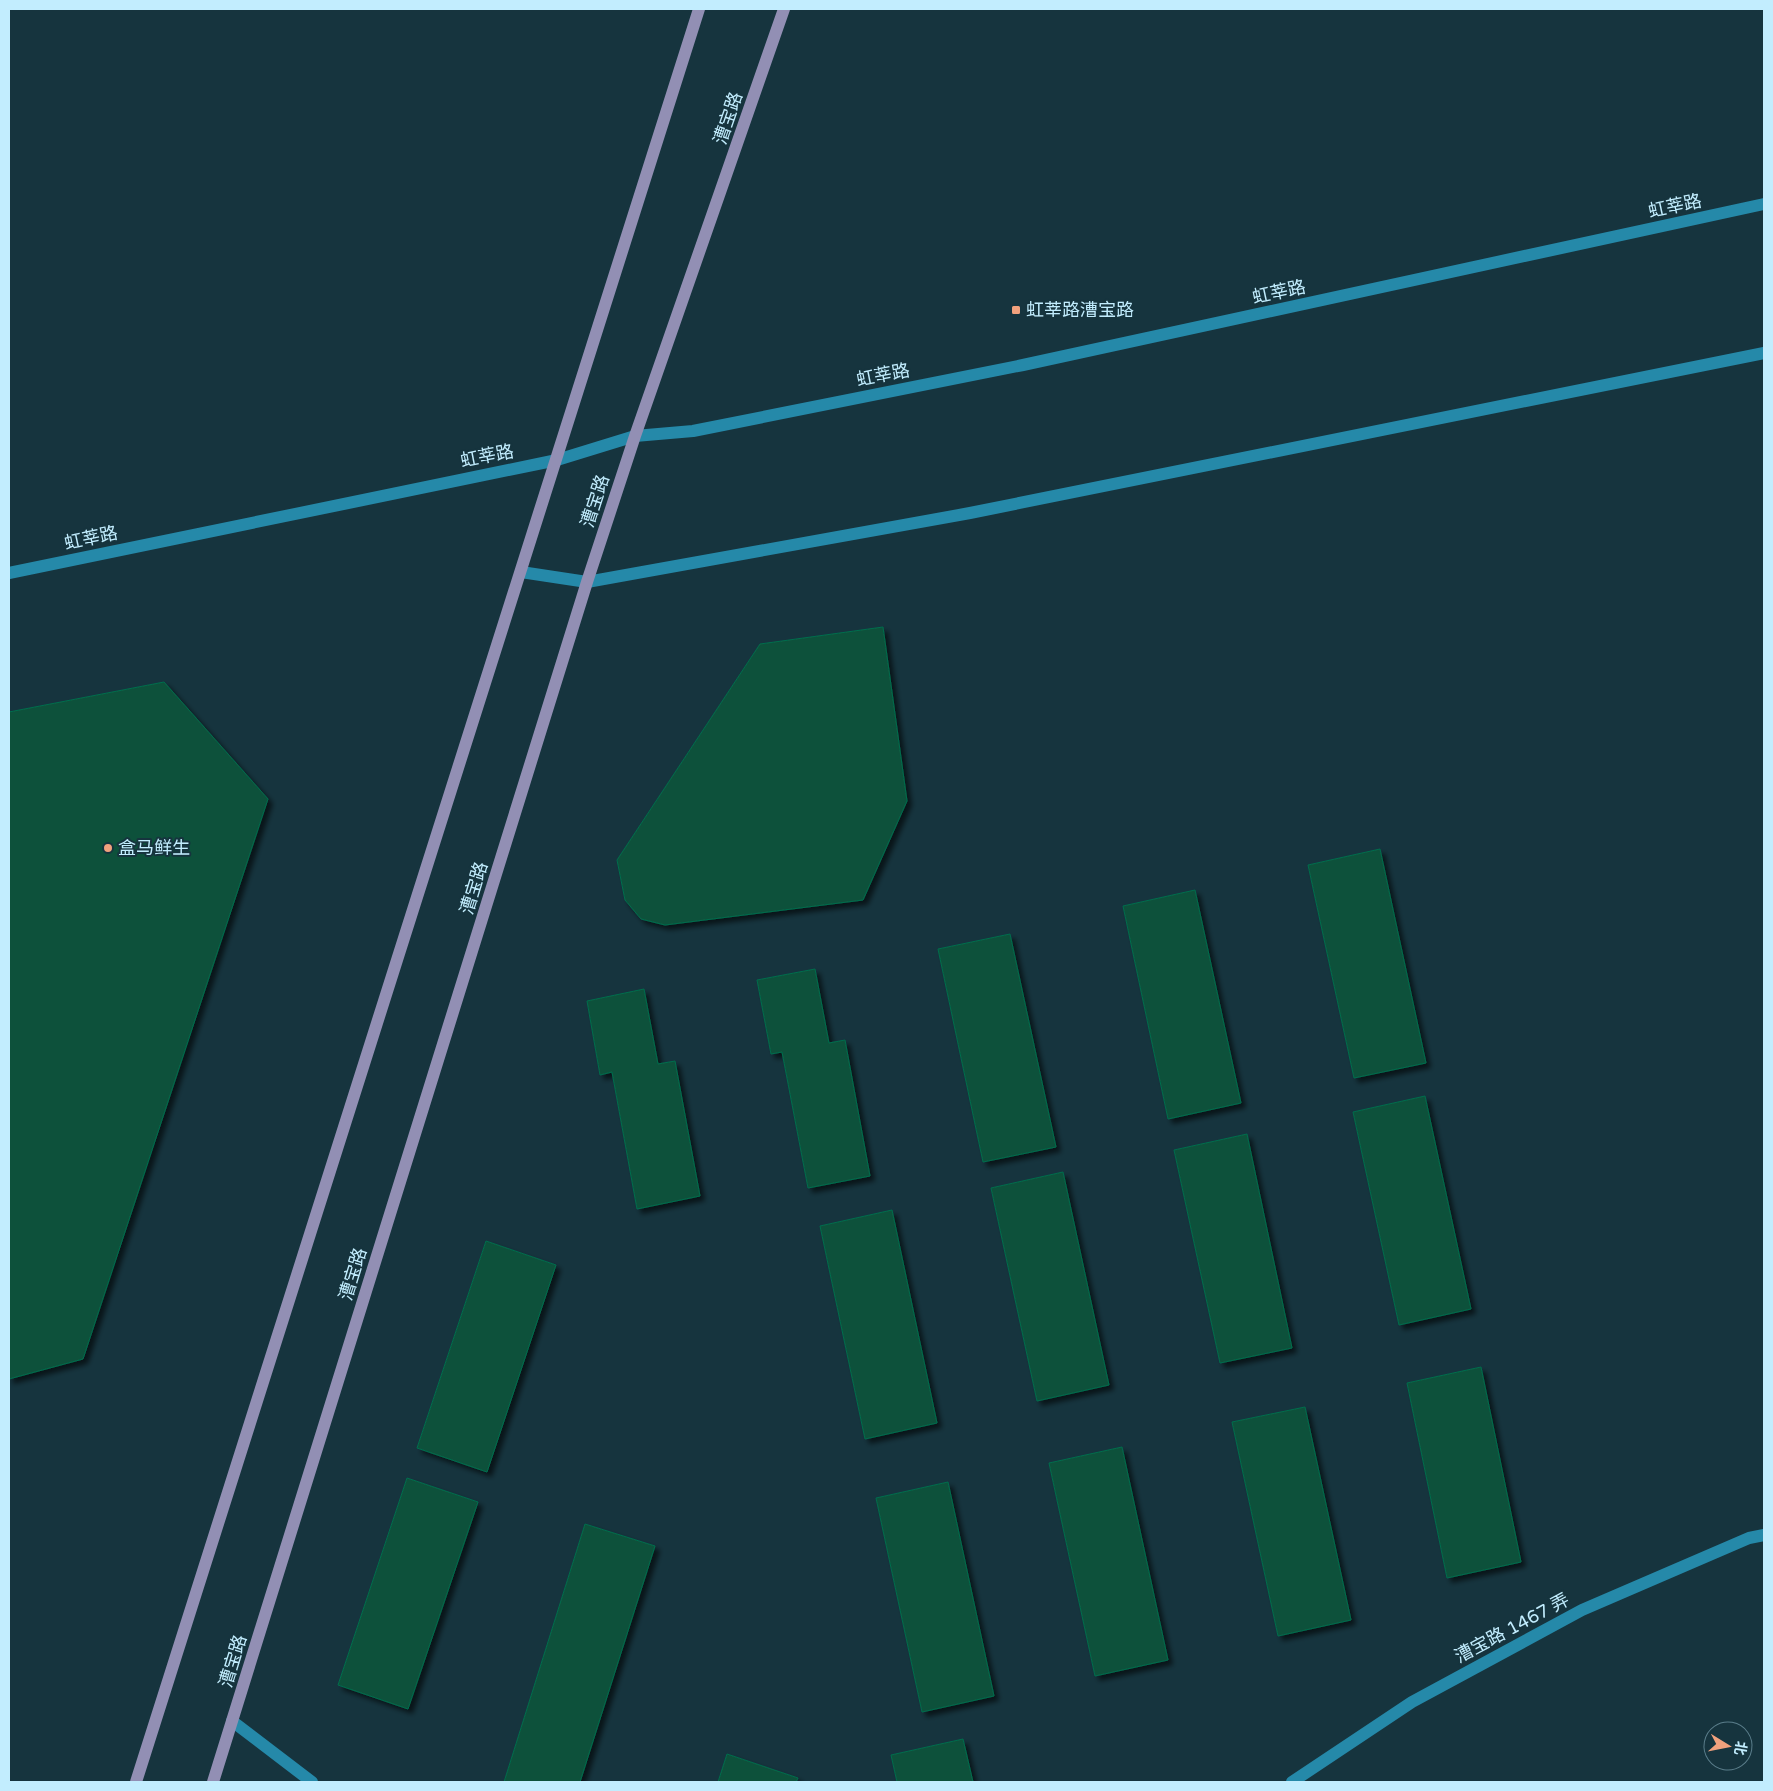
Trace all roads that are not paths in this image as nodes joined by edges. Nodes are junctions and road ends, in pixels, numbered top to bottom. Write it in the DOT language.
graph roads {
  1 [pos="699,9"];
  2 [pos="784,9"];
  3 [pos="1764,204"];
  4 [pos="1764,353"];
  5 [pos="635,436"];
  6 [pos="557,460"];
  7 [pos="521,572"];
  8 [pos="9,573"];
  9 [pos="587,582"];
  10 [pos="1764,1535"];
  11 [pos="232,1721"];
  12 [pos="136,1782"];
  13 [pos="213,1782"];
  14 [pos="312,1782"];
  15 [pos="1292,1782"];
  1 -- 6 [label="main road"];
  2 -- 5 [label="main road, 漕宝路"];
  3 -- 5 [label="street, 虹莘路"];
  4 -- 9 [label="street"];
  5 -- 6 [label="street, 虹莘路"];
  5 -- 9 [label="main road, 漕宝路"];
  6 -- 7 [label="main road"];
  6 -- 8 [label="street, 虹莘路"];
  7 -- 9 [label="street"];
  7 -- 12 [label="main road"];
  9 -- 11 [label="main road, 漕宝路"];
  10 -- 15 [label="street, 漕宝路 1467 弄"];
  11 -- 13 [label="main road, 漕宝路"];
  11 -- 14 [label="street"];
}
